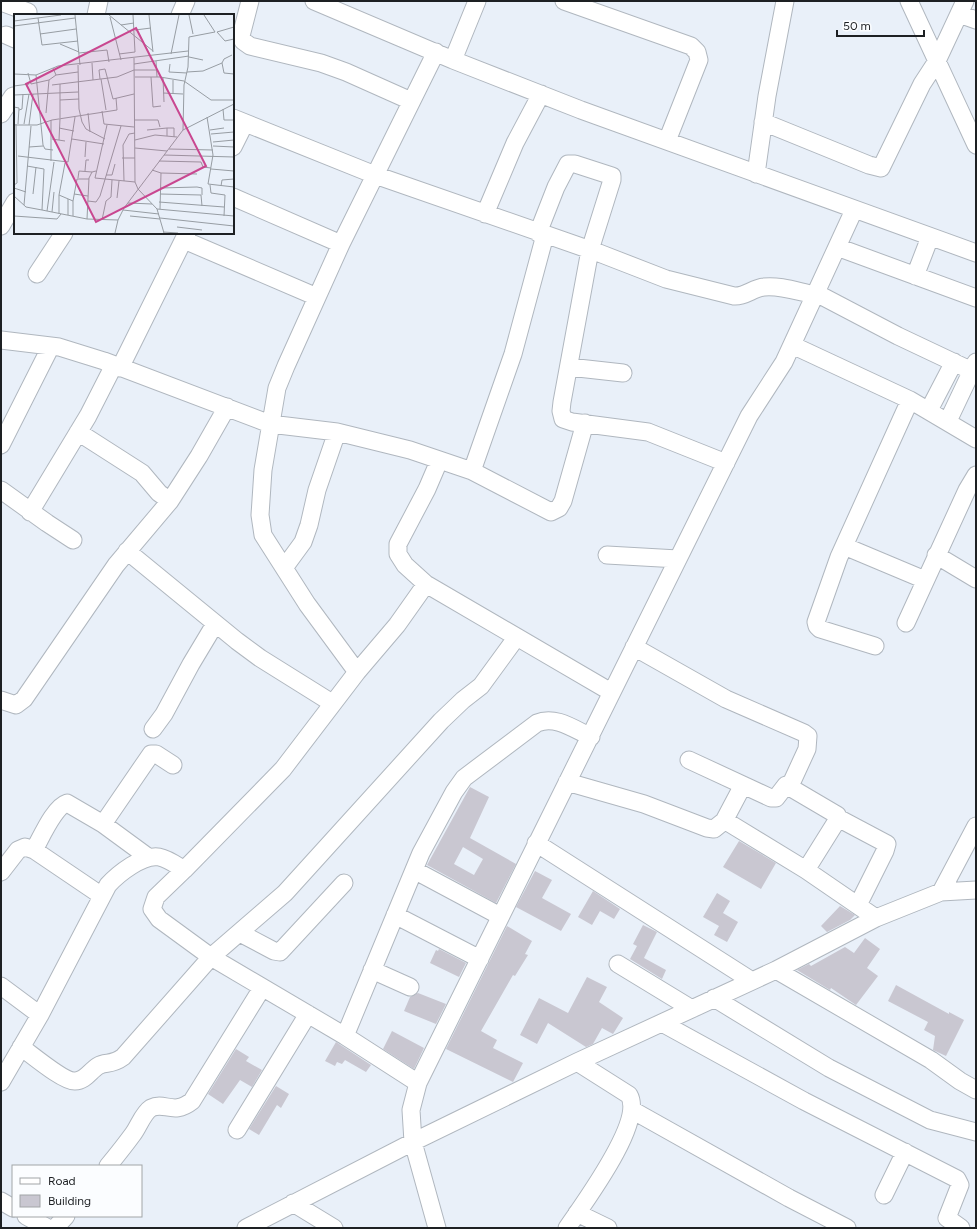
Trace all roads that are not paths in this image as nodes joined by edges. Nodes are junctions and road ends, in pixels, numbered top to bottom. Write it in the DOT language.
graph roads {
  1 [pos="99,1"];
  2 [pos="186,1"];
  3 [pos="250,1"];
  4 [pos="314,1"];
  5 [pos="477,1"];
  6 [pos="564,1"];
  7 [pos="785,1"];
  8 [pos="909,1"];
  9 [pos="1,2"];
  10 [pos="962,8"];
  11 [pos="30,9"];
  12 [pos="96,14"];
  13 [pos="180,14"];
  14 [pos="976,20"];
  15 [pos="250,46"];
  16 [pos="234,52"];
  17 [pos="436,52"];
  18 [pos="452,60"];
  19 [pos="937,61"];
  20 [pos="10,94"];
  21 [pos="540,94"];
  22 [pos="411,101"];
  23 [pos="1,114"];
  24 [pos="239,120"];
  25 [pos="763,122"];
  26 [pos="667,141"];
  27 [pos="234,142"];
  28 [pos="976,145"];
  29 [pos="756,174"];
  30 [pos="375,175"];
  31 [pos="234,197"];
  32 [pos="14,204"];
  33 [pos="854,210"];
  34 [pos="485,214"];
  35 [pos="1,226"];
  36 [pos="63,234"];
  37 [pos="541,234"];
  38 [pos="186,236"];
  39 [pos="930,237"];
  40 [pos="341,244"];
  41 [pos="837,247"];
  42 [pos="590,250"];
  43 [pos="976,253"];
  44 [pos="37,274"];
  45 [pos="915,276"];
  46 [pos="815,294"];
  47 [pos="318,297"];
  48 [pos="976,298"];
  49 [pos="1,340"];
  50 [pos="792,345"];
  51 [pos="51,346"];
  52 [pos="954,362"];
  53 [pos="117,366"];
  54 [pos="974,366"];
  55 [pos="568,367"];
  56 [pos="623,373"];
  57 [pos="910,400"];
  58 [pos="227,407"];
  59 [pos="929,410"];
  60 [pos="948,421"];
  61 [pos="585,423"];
  62 [pos="270,424"];
  63 [pos="78,432"];
  64 [pos="337,432"];
  65 [pos="976,439"];
  66 [pos="1,445"];
  67 [pos="439,461"];
  68 [pos="726,463"];
  69 [pos="472,470"];
  70 [pos="976,474"];
  71 [pos="1,490"];
  72 [pos="170,501"];
  73 [pos="30,512"];
  74 [pos="73,540"];
  75 [pos="844,546"];
  76 [pos="127,551"];
  77 [pos="936,555"];
  78 [pos="608,556"];
  79 [pos="678,559"];
  80 [pos="284,568"];
  81 [pos="976,578"];
  82 [pos="925,580"];
  83 [pos="426,584"];
  84 [pos="906,623"];
  85 [pos="215,624"];
  86 [pos="516,638"];
  87 [pos="875,646"];
  88 [pos="634,647"];
  89 [pos="357,672"];
  90 [pos="611,692"];
  91 [pos="1,700"];
  92 [pos="332,703"];
  93 [pos="153,729"];
  94 [pos="591,737"];
  95 [pos="689,760"];
  96 [pos="173,765"];
  97 [pos="567,782"];
  98 [pos="790,786"];
  99 [pos="742,787"];
  100 [pos="838,818"];
  101 [pos="724,821"];
  102 [pos="103,824"];
  103 [pos="976,826"];
  104 [pos="536,843"];
  105 [pos="34,850"];
  106 [pos="148,857"];
  107 [pos="3,864"];
  108 [pos="184,870"];
  109 [pos="414,870"];
  110 [pos="806,870"];
  111 [pos="344,883"];
  112 [pos="976,890"];
  113 [pos="941,892"];
  114 [pos="102,896"];
  115 [pos="858,905"];
  116 [pos="395,915"];
  117 [pos="500,916"];
  118 [pos="876,918"];
  119 [pos="240,933"];
  120 [pos="211,957"];
  121 [pos="480,959"];
  122 [pos="618,964"];
  123 [pos="372,970"];
  124 [pos="776,970"];
  125 [pos="752,981"];
  126 [pos="1,986"];
  127 [pos="410,987"];
  128 [pos="262,988"];
  129 [pos="714,998"];
  130 [pos="692,1009"];
  131 [pos="308,1014"];
  132 [pos="40,1015"];
  133 [pos="662,1023"];
  134 [pos="345,1036"];
  135 [pos="21,1047"];
  136 [pos="577,1062"];
  137 [pos="1,1082"];
  138 [pos="418,1083"];
  139 [pos="976,1090"];
  140 [pos="632,1110"];
  141 [pos="237,1130"];
  142 [pos="976,1132"];
  143 [pos="413,1142"];
  144 [pos="905,1152"];
  145 [pos="109,1165"];
  146 [pos="884,1195"];
  147 [pos="1,1201"];
  148 [pos="294,1203"];
  149 [pos="12,1207"];
  150 [pos="577,1213"];
  151 [pos="28,1217"];
  152 [pos="65,1217"];
  153 [pos="48,1228"];
  154 [pos="55,1228"];
  155 [pos="246,1228"];
  156 [pos="334,1228"];
  157 [pos="437,1228"];
  158 [pos="566,1228"];
  159 [pos="608,1228"];
  160 [pos="847,1228"];
  161 [pos="961,1228"];
  1 -- 12 [label="street"];
  2 -- 13 [label="street"];
  3 -- 15 [label="street"];
  4 -- 17 [label="street"];
  5 -- 18 [label="street"];
  6 -- 26 [label="street"];
  7 -- 25 [label="street"];
  8 -- 19 [label="street"];
  9 -- 11 [label="street"];
  10 -- 14 [label="street"];
  10 -- 19 [label="street"];
  15 -- 16 [label="street"];
  15 -- 22 [label="street"];
  17 -- 18 [label="street"];
  17 -- 22 [label="street"];
  18 -- 21 [label="street"];
  19 -- 25 [label="street"];
  19 -- 28 [label="street"];
  20 -- 23 [label="street"];
  21 -- 26 [label="street"];
  21 -- 34 [label="street"];
  22 -- 30 [label="street"];
  24 -- 27 [label="street"];
  24 -- 30 [label="street"];
  25 -- 29 [label="street"];
  26 -- 29 [label="street"];
  29 -- 33 [label="street"];
  30 -- 34 [label="street"];
  30 -- 40 [label="street"];
  31 -- 40 [label="street"];
  32 -- 35 [label="street"];
  33 -- 39 [label="street"];
  33 -- 41 [label="street"];
  34 -- 37 [label="street"];
  36 -- 44 [label="street"];
  37 -- 42 [label="street"];
  37 -- 42 [label="street"];
  37 -- 69 [label="street"];
  38 -- 47 [label="street"];
  38 -- 53 [label="street"];
  39 -- 43 [label="street"];
  39 -- 45 [label="street"];
  40 -- 47 [label="street"];
  41 -- 45 [label="street"];
  41 -- 46 [label="street"];
  42 -- 46 [label="street"];
  42 -- 55 [label="street"];
  45 -- 48 [label="street"];
  46 -- 50 [label="street"];
  46 -- 52 [label="street"];
  47 -- 62 [label="street"];
  49 -- 51 [label="street"];
  50 -- 57 [label="street"];
  50 -- 68 [label="street"];
  51 -- 53 [label="street"];
  51 -- 66 [label="street"];
  52 -- 54 [label="street"];
  52 -- 59 [label="street"];
  53 -- 58 [label="street"];
  53 -- 63 [label="street"];
  54 -- 60 [label="street"];
  55 -- 56 [label="street"];
  55 -- 61 [label="street"];
  57 -- 59 [label="street"];
  57 -- 75 [label="street"];
  58 -- 62 [label="street"];
  58 -- 72 [label="street"];
  59 -- 60 [label="street"];
  60 -- 65 [label="street"];
  61 -- 68 [label="street"];
  61 -- 69 [label="street"];
  62 -- 64 [label="street"];
  62 -- 80 [label="street"];
  63 -- 72 [label="street"];
  63 -- 73 [label="street"];
  64 -- 67 [label="street"];
  64 -- 80 [label="street"];
  67 -- 69 [label="street"];
  67 -- 83 [label="street"];
  68 -- 79 [label="street"];
  70 -- 77 [label="street"];
  71 -- 73 [label="street"];
  72 -- 76 [label="street"];
  73 -- 74 [label="street"];
  75 -- 82 [label="street"];
  75 -- 87 [label="street"];
  76 -- 85 [label="street"];
  76 -- 91 [label="street"];
  77 -- 81 [label="street"];
  77 -- 82 [label="street"];
  78 -- 79 [label="street"];
  79 -- 88 [label="street"];
  80 -- 89 [label="street"];
  82 -- 84 [label="street"];
  83 -- 86 [label="street"];
  83 -- 89 [label="street"];
  85 -- 92 [label="street"];
  85 -- 93 [label="street"];
  86 -- 90 [label="street"];
  86 -- 119 [label="street"];
  88 -- 90 [label="street"];
  88 -- 98 [label="street"];
  89 -- 92 [label="street"];
  90 -- 94 [label="street"];
  92 -- 108 [label="street"];
  94 -- 97 [label="street"];
  94 -- 109 [label="street"];
  95 -- 99 [label="street"];
  96 -- 102 [label="street"];
  97 -- 101 [label="street"];
  97 -- 104 [label="street"];
  98 -- 99 [label="street"];
  98 -- 100 [label="street"];
  99 -- 101 [label="street"];
  100 -- 110 [label="street"];
  100 -- 115 [label="street"];
  101 -- 110 [label="street"];
  102 -- 105 [label="street"];
  102 -- 106 [label="street"];
  103 -- 113 [label="street"];
  104 -- 117 [label="street"];
  104 -- 125 [label="street"];
  105 -- 107 [label="street"];
  105 -- 114 [label="street"];
  106 -- 108 [label="street"];
  106 -- 114 [label="street"];
  108 -- 120 [label="street"];
  109 -- 116 [label="street"];
  109 -- 117 [label="street"];
  110 -- 115 [label="street"];
  111 -- 119 [label="street"];
  112 -- 113 [label="street"];
  113 -- 118 [label="street"];
  114 -- 132 [label="street"];
  115 -- 118 [label="street"];
  116 -- 121 [label="street"];
  116 -- 123 [label="street"];
  117 -- 121 [label="street"];
  118 -- 124 [label="street"];
  119 -- 120 [label="street"];
  120 -- 128 [label="street"];
  120 -- 135 [label="street"];
  121 -- 138 [label="street"];
  122 -- 130 [label="street"];
  123 -- 127 [label="street"];
  123 -- 134 [label="street"];
  124 -- 125 [label="street"];
  124 -- 139 [label="street"];
  125 -- 129 [label="street"];
  126 -- 132 [label="street"];
  128 -- 131 [label="street"];
  128 -- 145 [label="street"];
  129 -- 130 [label="street"];
  129 -- 142 [label="street"];
  130 -- 133 [label="street"];
  131 -- 134 [label="street"];
  131 -- 141 [label="street"];
  132 -- 135 [label="street"];
  133 -- 136 [label="street"];
  133 -- 144 [label="street"];
  134 -- 138 [label="street"];
  135 -- 137 [label="street"];
  136 -- 140 [label="street"];
  136 -- 143 [label="street"];
  138 -- 143 [label="street"];
  140 -- 150 [label="street"];
  140 -- 160 [label="street"];
  143 -- 148 [label="street"];
  143 -- 157 [label="street"];
  144 -- 146 [label="street"];
  144 -- 161 [label="street"];
  147 -- 149 [label="street"];
  148 -- 155 [label="street"];
  148 -- 156 [label="street"];
  150 -- 158 [label="street"];
  150 -- 159 [label="street"];
  151 -- 153 [label="street"];
  152 -- 154 [label="street"];
}
